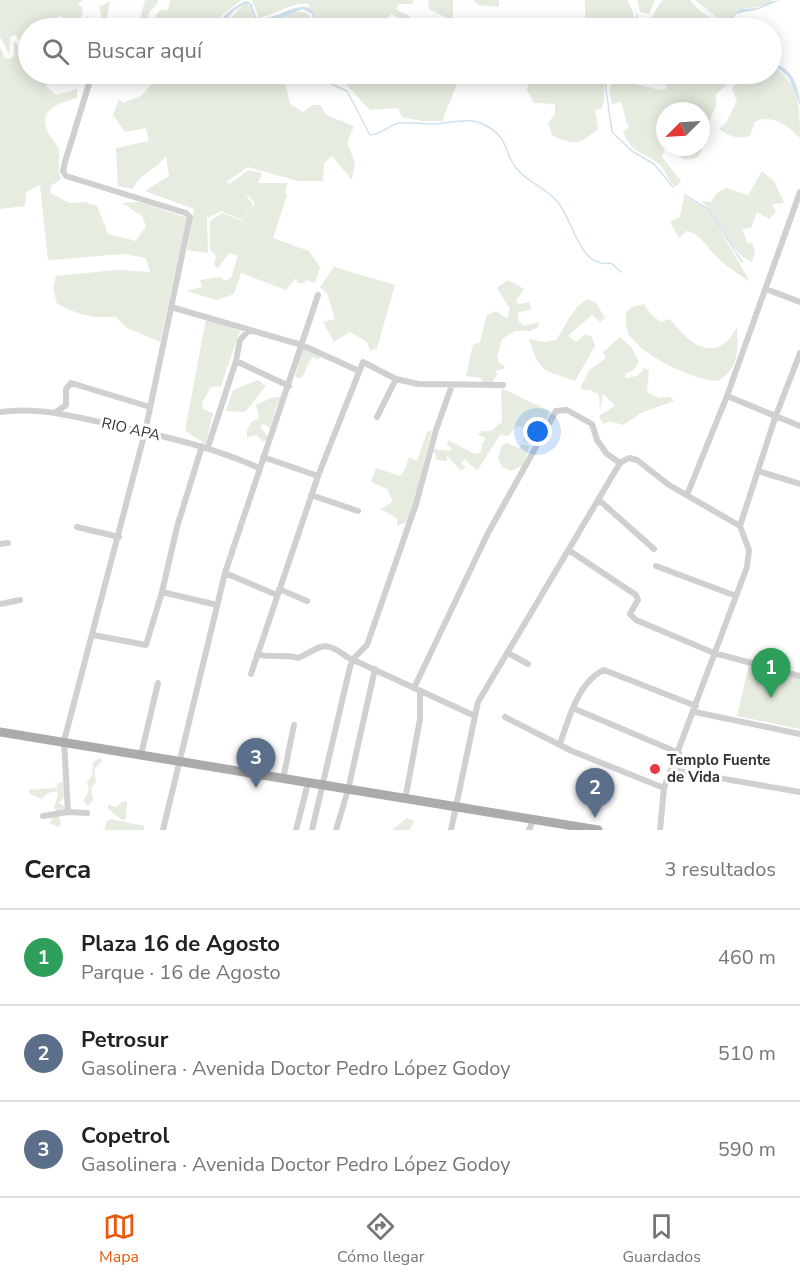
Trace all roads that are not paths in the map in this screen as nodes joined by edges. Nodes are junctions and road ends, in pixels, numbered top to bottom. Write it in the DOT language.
graph roads {
  1 [pos="89,84"];
  2 [pos="800,192"];
  3 [pos="766,290"];
  4 [pos="318,295"];
  5 [pos="800,302"];
  6 [pos="171,307"];
  7 [pos="249,330"];
  8 [pos="302,345"];
  9 [pos="800,353"];
  10 [pos="236,361"];
  11 [pos="799,362"];
  12 [pos="359,371"];
  13 [pos="396,379"];
  14 [pos="452,385"];
  15 [pos="503,385"];
  16 [pos="289,386"];
  17 [pos="727,396"];
  18 [pos="150,406"];
  19 [pos="0,412"];
  20 [pos="56,412"];
  21 [pos="377,417"];
  22 [pos="775,418"];
  23 [pos="800,426"];
  24 [pos="145,432"];
  25 [pos="205,446"];
  26 [pos="263,457"];
  27 [pos="620,463"];
  28 [pos="259,468"];
  29 [pos="758,471"];
  30 [pos="318,476"];
  31 [pos="800,484"];
  32 [pos="311,495"];
  33 [pos="687,495"];
  34 [pos="599,500"];
  35 [pos="358,511"];
  36 [pos="740,526"];
  37 [pos="77,527"];
  38 [pos="119,537"];
  39 [pos="8,543"];
  40 [pos="0,544"];
  41 [pos="654,549"];
  42 [pos="570,551"];
  43 [pos="656,566"];
  44 [pos="225,573"];
  45 [pos="162,592"];
  46 [pos="278,592"];
  47 [pos="736,596"];
  48 [pos="20,600"];
  49 [pos="307,601"];
  50 [pos="0,604"];
  51 [pos="217,605"];
  52 [pos="93,635"];
  53 [pos="508,653"];
  54 [pos="714,653"];
  55 [pos="257,654"];
  56 [pos="353,659"];
  57 [pos="528,664"];
  58 [pos="375,669"];
  59 [pos="251,674"];
  60 [pos="800,676"];
  61 [pos="158,682"];
  62 [pos="417,689"];
  63 [pos="575,709"];
  64 [pos="695,709"];
  65 [pos="475,716"];
  66 [pos="505,717"];
  67 [pos="294,724"];
  68 [pos="0,732"];
  69 [pos="800,734"];
  70 [pos="64,741"];
  71 [pos="560,744"];
  72 [pos="680,753"];
  73 [pos="141,755"];
  74 [pos="178,762"];
  75 [pos="672,770"];
  76 [pos="282,779"];
  77 [pos="308,783"];
  78 [pos="323,786"];
  79 [pos="664,788"];
  80 [pos="348,790"];
  81 [pos="800,792"];
  82 [pos="405,800"];
  83 [pos="456,808"];
  84 [pos="68,812"];
  85 [pos="87,813"];
  86 [pos="44,816"];
  87 [pos="533,820"];
  88 [pos="164,830"];
  89 [pos="296,830"];
  90 [pos="312,830"];
  91 [pos="336,830"];
  92 [pos="451,830"];
  93 [pos="529,830"];
  94 [pos="598,830"];
  95 [pos="660,830"];
  1 -- 6 [label="street"];
  2 -- 3 [label="street"];
  3 -- 5 [label="street"];
  3 -- 17 [label="street"];
  4 -- 8 [label="street"];
  6 -- 7 [label="street"];
  6 -- 18 [label="street"];
  7 -- 8 [label="street"];
  7 -- 10 [label="street"];
  8 -- 12 [label="street"];
  8 -- 16 [label="street"];
  9 -- 11 [label="street"];
  10 -- 16 [label="street"];
  10 -- 25 [label="street"];
  11 -- 22 [label="street"];
  12 -- 13 [label="street"];
  12 -- 30 [label="street"];
  13 -- 14 [label="street"];
  13 -- 21 [label="street"];
  14 -- 15 [label="street"];
  14 -- 56 [label="street"];
  16 -- 26 [label="street"];
  17 -- 22 [label="street"];
  17 -- 33 [label="street"];
  18 -- 20 [label="street"];
  18 -- 24 [label="street"];
  19 -- 20 [label="street, RIO APA"];
  20 -- 24 [label="street, RIO APA"];
  22 -- 23 [label="street"];
  22 -- 29 [label="street"];
  24 -- 25 [label="street, RIO APA"];
  24 -- 38 [label="street"];
  25 -- 28 [label="street, RIO APA"];
  25 -- 45 [label="street"];
  26 -- 28 [label="street"];
  26 -- 30 [label="street"];
  27 -- 33 [label="street"];
  27 -- 34 [label="street"];
  27 -- 62 [label="street"];
  28 -- 44 [label="street"];
  29 -- 31 [label="street"];
  29 -- 36 [label="street"];
  30 -- 32 [label="street"];
  32 -- 35 [label="street"];
  32 -- 46 [label="street"];
  33 -- 36 [label="street"];
  34 -- 41 [label="street"];
  34 -- 42 [label="street"];
  36 -- 47 [label="street"];
  37 -- 38 [label="street"];
  38 -- 52 [label="street"];
  39 -- 40 [label="street"];
  42 -- 53 [label="street"];
  42 -- 54 [label="street"];
  43 -- 47 [label="street"];
  44 -- 46 [label="street"];
  44 -- 51 [label="street"];
  45 -- 51 [label="street"];
  45 -- 52 [label="street"];
  46 -- 49 [label="street"];
  46 -- 55 [label="street"];
  47 -- 54 [label="street"];
  48 -- 50 [label="street"];
  51 -- 74 [label="street"];
  52 -- 70 [label="street"];
  53 -- 57 [label="street"];
  53 -- 65 [label="street"];
  54 -- 60 [label="street"];
  54 -- 64 [label="street"];
  55 -- 56 [label="street"];
  55 -- 59 [label="street"];
  56 -- 58 [label="street"];
  56 -- 78 [label="street"];
  58 -- 62 [label="street"];
  58 -- 80 [label="street"];
  61 -- 73 [label="street"];
  62 -- 65 [label="street"];
  62 -- 82 [label="street"];
  63 -- 64 [label="street"];
  63 -- 71 [label="street"];
  63 -- 72 [label="street"];
  64 -- 69 [label="street"];
  64 -- 72 [label="street"];
  65 -- 83 [label="street"];
  66 -- 71 [label="street"];
  67 -- 76 [label="street"];
  68 -- 70 [label="main road"];
  70 -- 73 [label="main road"];
  70 -- 84 [label="street"];
  71 -- 79 [label="street"];
  72 -- 75 [label="street"];
  73 -- 74 [label="main road"];
  74 -- 76 [label="main road"];
  74 -- 88 [label="street"];
  75 -- 79 [label="street"];
  75 -- 81 [label="street"];
  76 -- 77 [label="main road"];
  77 -- 78 [label="main road"];
  77 -- 89 [label="street"];
  78 -- 80 [label="main road"];
  78 -- 90 [label="street"];
  79 -- 95 [label="street"];
  80 -- 82 [label="main road"];
  80 -- 91 [label="street"];
  82 -- 83 [label="main road"];
  83 -- 87 [label="main road"];
  83 -- 92 [label="street"];
  84 -- 85 [label="street"];
  84 -- 86 [label="street"];
  87 -- 93 [label="street"];
  87 -- 94 [label="main road"];
}
